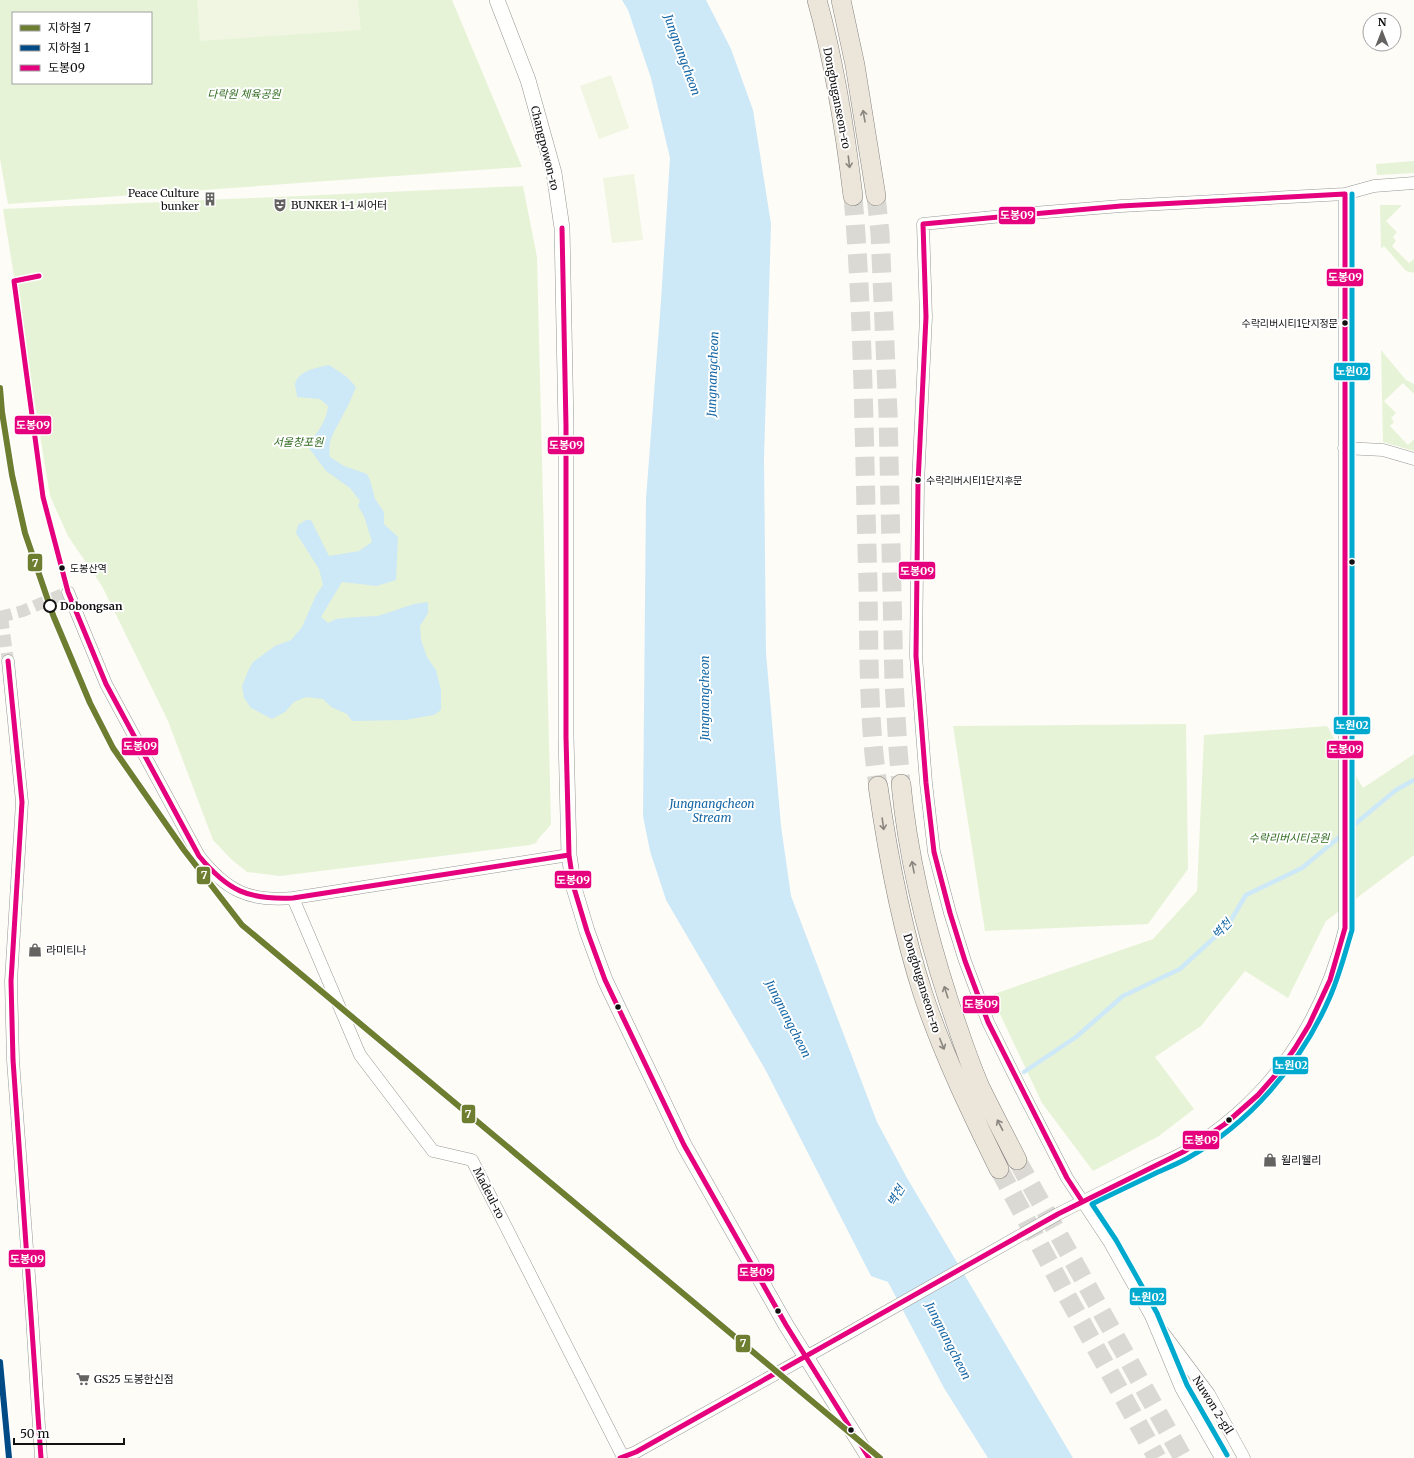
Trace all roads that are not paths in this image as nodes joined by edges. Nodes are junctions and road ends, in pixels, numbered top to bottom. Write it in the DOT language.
graph roads {
  1 [pos="497,0"];
  2 [pos="817,0"];
  3 [pos="841,0"];
  4 [pos="1414,183"];
  5 [pos="1345,194"];
  6 [pos="853,196"];
  7 [pos="876,196"];
  8 [pos="1344,448"];
  9 [pos="1414,458"];
  10 [pos="68,592"];
  11 [pos="8,661"];
  12 [pos="902,784"];
  13 [pos="878,786"];
  14 [pos="569,855"];
  15 [pos="293,898"];
  16 [pos="1017,1160"];
  17 [pos="999,1169"];
  18 [pos="1082,1201"];
  19 [pos="1151,1316"];
  20 [pos="806,1357"];
  21 [pos="637,1455"];
  22 [pos="41,1458"];
  23 [pos="623,1458"];
  24 [pos="869,1458"];
  25 [pos="1220,1458"];
  26 [pos="1244,1458"];
  1 -- 14 [label="street, Changpowon-ro"];
  2 -- 6 [label="highway, Dongbuganseon-ro, one-way"];
  7 -- 3 [label="highway, Dongbuganseon-ro, one-way"];
  4 -- 5 [label="street"];
  5 -- 8 [label="street"];
  5 -- 18 [label="street, Nuwon 2-gil"];
  8 -- 9 [label="street"];
  8 -- 18 [label="street"];
  10 -- 15 [label="street"];
  11 -- 22 [label="street"];
  16 -- 12 [label="highway, Dongbuganseon-ro, one-way"];
  13 -- 17 [label="highway, Dongbuganseon-ro, one-way"];
  14 -- 15 [label="street"];
  14 -- 20 [label="street"];
  15 -- 23 [label="street, Madeul-ro"];
  18 -- 19 [label="street, Nuwon 2-gil"];
  18 -- 20 [label="street, bridge"];
  19 -- 25 [label="street, Nuwon 2-gil"];
  19 -- 26 [label="street, Nuwon 2-gil"];
  20 -- 21 [label="street"];
  20 -- 24 [label="street"];
  21 -- 23 [label="street"];
}
